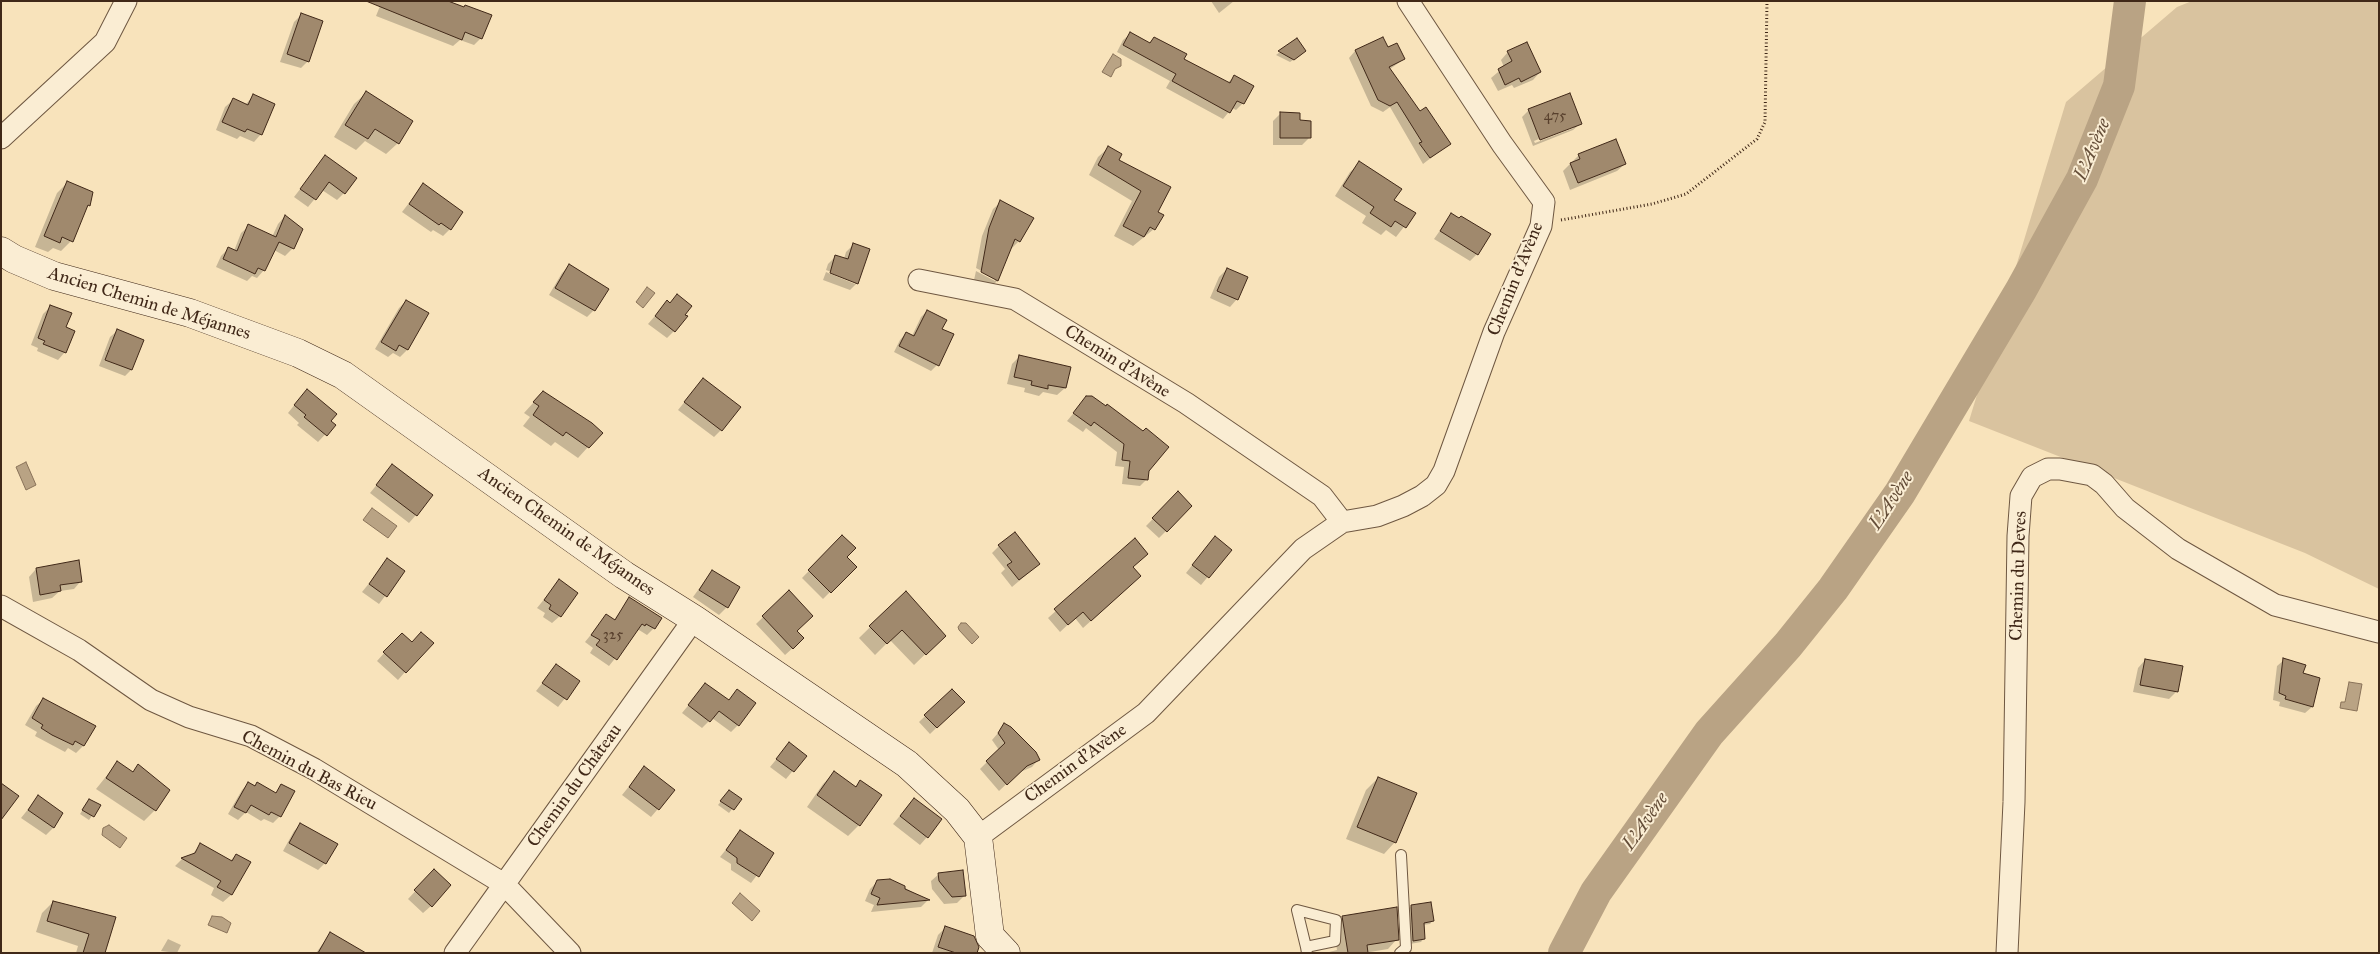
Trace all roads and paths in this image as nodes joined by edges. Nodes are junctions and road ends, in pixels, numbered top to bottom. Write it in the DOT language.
graph roads {
  1 [pos="126,1"];
  2 [pos="1408,1"];
  3 [pos="1767,1"];
  4 [pos="1,138"];
  5 [pos="1541,226"];
  6 [pos="1,251"];
  7 [pos="919,280"];
  8 [pos="1342,522"];
  9 [pos="1,606"];
  10 [pos="694,619"];
  11 [pos="2379,632"];
  12 [pos="978,837"];
  13 [pos="1402,855"];
  14 [pos="504,884"];
  15 [pos="1306,950"];
  16 [pos="455,953"];
  17 [pos="570,953"];
  18 [pos="1006,953"];
  19 [pos="1400,953"];
  20 [pos="2007,953"];
  1 -- 4 [label="street"];
  2 -- 5 [label="street, Chemin d'Avène"];
  3 -- 5 [label="path"];
  5 -- 8 [label="street, Chemin d'Avène"];
  6 -- 10 [label="street, Ancien Chemin de Méjannes"];
  7 -- 8 [label="street, Chemin d'Avène"];
  8 -- 12 [label="street, Chemin d'Avène"];
  9 -- 14 [label="street, Chemin du Bas Rieu"];
  10 -- 12 [label="street, Ancien Chemin de Méjannes"];
  10 -- 14 [label="street, Chemin du Château"];
  11 -- 20 [label="street, Chemin du Deves"];
  12 -- 18 [label="street"];
  13 -- 19 [label="lane"];
  14 -- 16 [label="street, Chemin du Château"];
  14 -- 17 [label="street, Chemin du Bas Rieu"];
  15 -- 15 [label="lane"];
}
